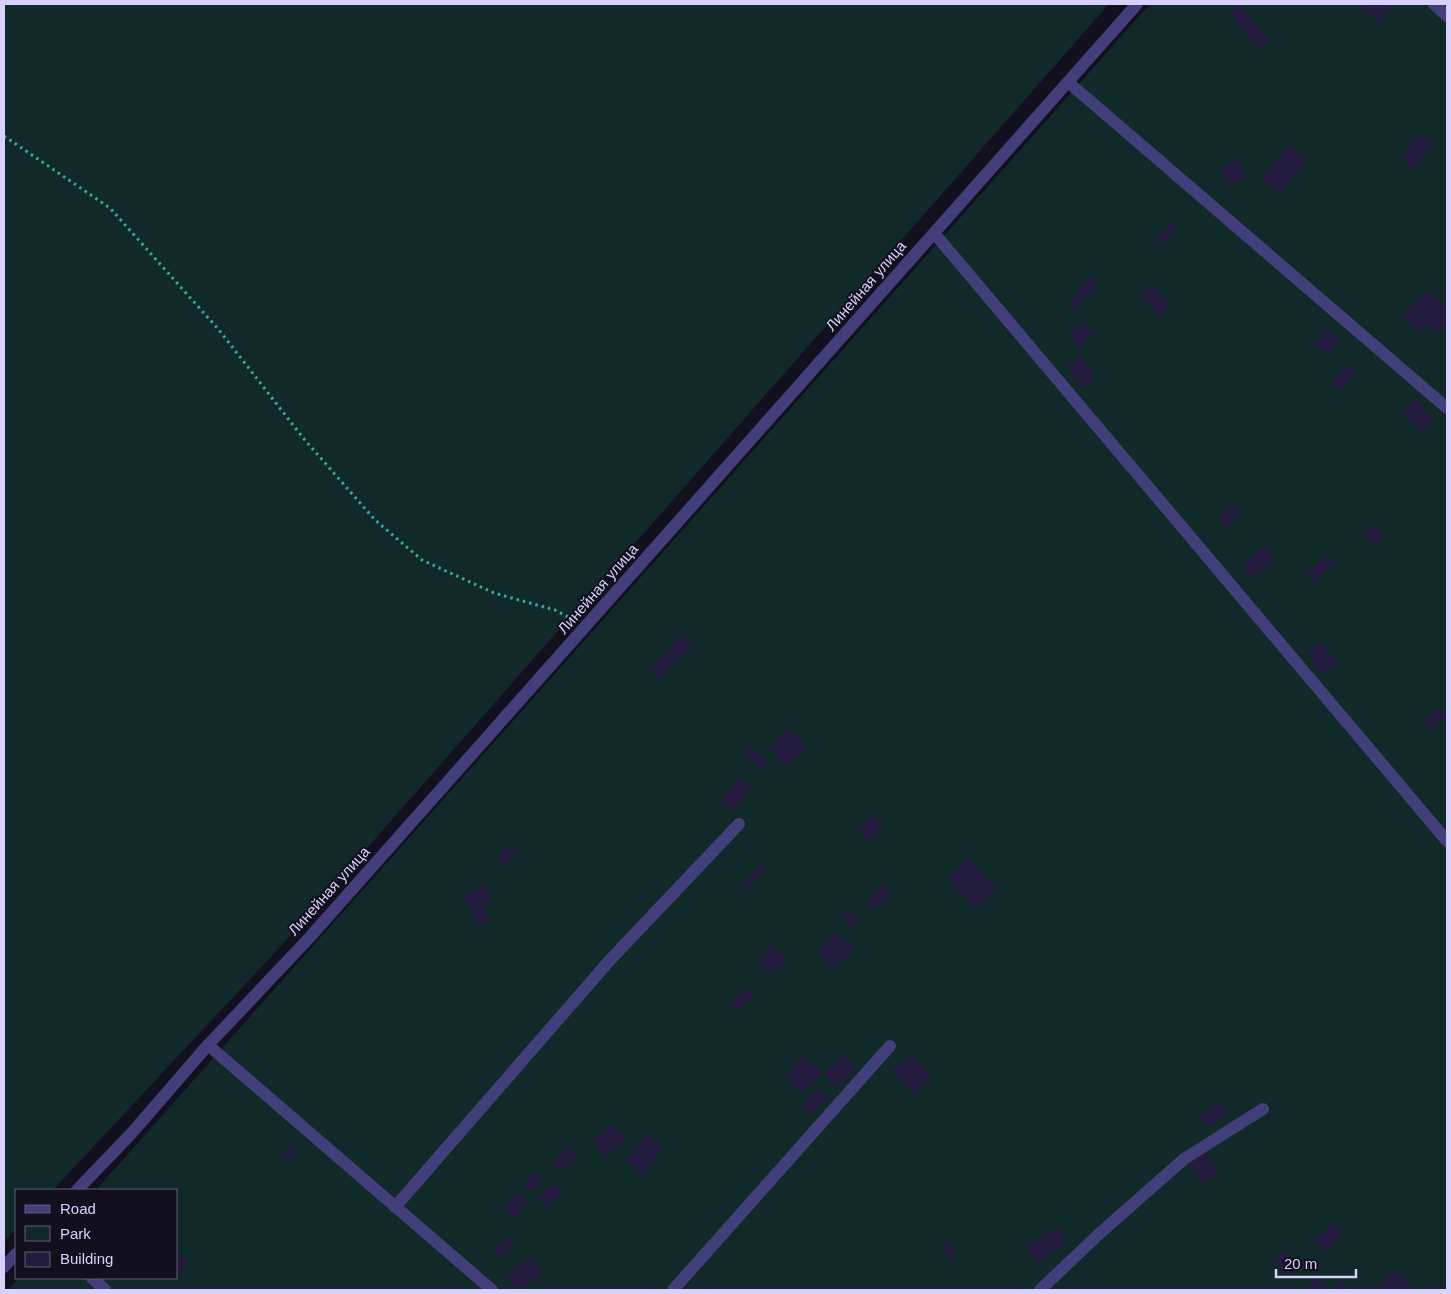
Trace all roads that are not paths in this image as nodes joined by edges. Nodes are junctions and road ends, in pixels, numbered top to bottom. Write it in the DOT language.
graph roads {
  1 [pos="1137,4"];
  2 [pos="1434,4"];
  3 [pos="1447,16"];
  4 [pos="1068,82"];
  5 [pos="934,233"];
  6 [pos="1447,408"];
  7 [pos="739,824"];
  8 [pos="1447,841"];
  9 [pos="208,1045"];
  10 [pos="890,1046"];
  11 [pos="1264,1109"];
  12 [pos="78,1189"];
  13 [pos="395,1207"];
  14 [pos="15,1255"];
  15 [pos="4,1266"];
  16 [pos="93,1279"];
  17 [pos="105,1290"];
  18 [pos="492,1290"];
  19 [pos="673,1290"];
  20 [pos="1040,1290"];
  1 -- 4 [label="street, Линейная улица"];
  2 -- 3 [label="street"];
  4 -- 5 [label="street, Линейная улица"];
  4 -- 6 [label="street"];
  5 -- 8 [label="street"];
  5 -- 9 [label="street, Линейная улица"];
  7 -- 13 [label="street"];
  9 -- 12 [label="street, Линейная улица"];
  9 -- 13 [label="street"];
  10 -- 19 [label="street"];
  11 -- 20 [label="street"];
  13 -- 18 [label="street"];
  14 -- 15 [label="street"];
  16 -- 17 [label="street"];
}
